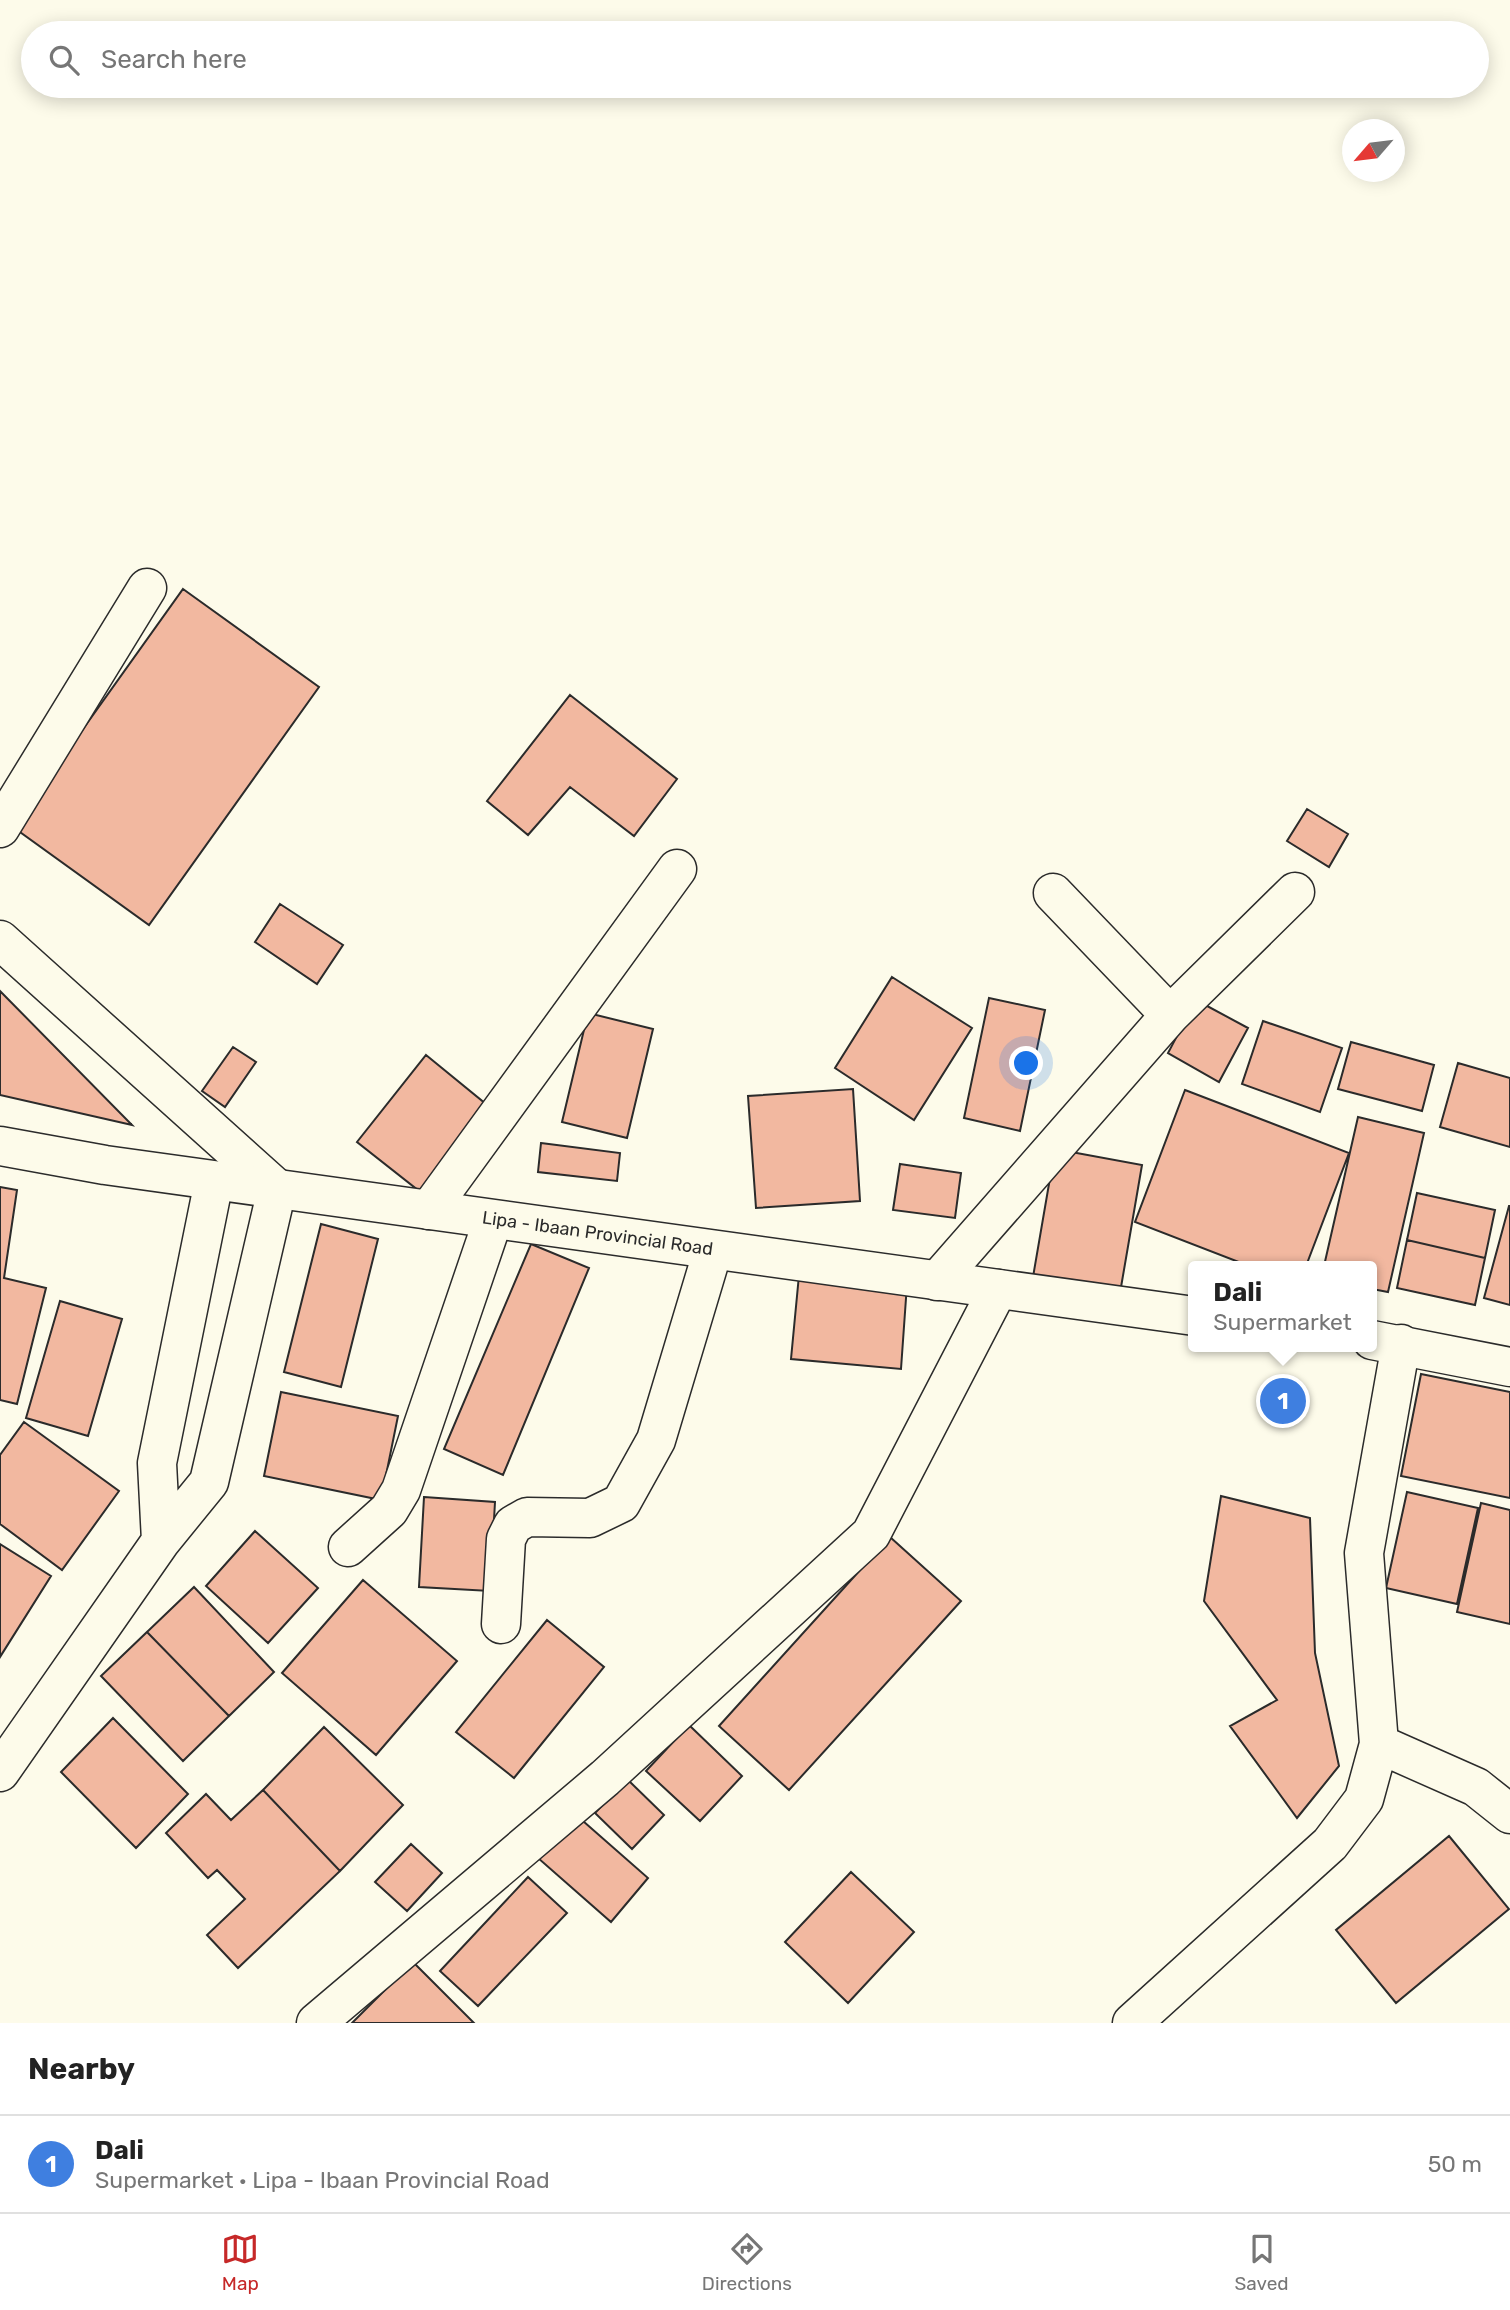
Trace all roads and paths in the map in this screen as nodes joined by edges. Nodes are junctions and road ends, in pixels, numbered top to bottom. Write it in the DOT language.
graph roads {
  1 [pos="147,588"];
  2 [pos="0,828"];
  3 [pos="677,870"];
  4 [pos="1295,892"];
  5 [pos="1054,893"];
  6 [pos="0,940"];
  7 [pos="1170,1015"];
  8 [pos="0,1146"];
  9 [pos="214,1181"];
  10 [pos="277,1189"];
  11 [pos="429,1210"];
  12 [pos="493,1220"];
  13 [pos="713,1250"];
  14 [pos="937,1281"];
  15 [pos="998,1289"];
  16 [pos="1188,1315"];
  17 [pos="1387,1342"];
  18 [pos="1510,1367"];
  19 [pos="161,1541"];
  20 [pos="348,1547"];
  21 [pos="501,1624"];
  22 [pos="1379,1744"];
  23 [pos="0,1772"];
  24 [pos="1510,1814"];
  25 [pos="316,2023"];
  26 [pos="1132,2023"];
  1 -- 2 [label="street"];
  3 -- 11 [label="street"];
  4 -- 7 [label="street"];
  5 -- 7 [label="street"];
  6 -- 10 [label="street"];
  7 -- 14 [label="street"];
  8 -- 9 [label="street, Lipa - Ibaan Provincial Road"];
  9 -- 10 [label="street, Lipa - Ibaan Provincial Road"];
  9 -- 19 [label="street"];
  10 -- 11 [label="street, Lipa - Ibaan Provincial Road"];
  10 -- 19 [label="street"];
  11 -- 12 [label="street, Lipa - Ibaan Provincial Road"];
  12 -- 13 [label="street, Lipa - Ibaan Provincial Road"];
  12 -- 20 [label="street"];
  13 -- 14 [label="street, Lipa - Ibaan Provincial Road"];
  13 -- 21 [label="street"];
  14 -- 15 [label="street, Lipa - Ibaan Provincial Road"];
  15 -- 16 [label="street, Lipa - Ibaan Provincial Road"];
  15 -- 25 [label="street"];
  17 -- 18 [label="street"];
  17 -- 22 [label="street"];
  19 -- 23 [label="street"];
  22 -- 24 [label="street"];
  22 -- 26 [label="street"];
}
